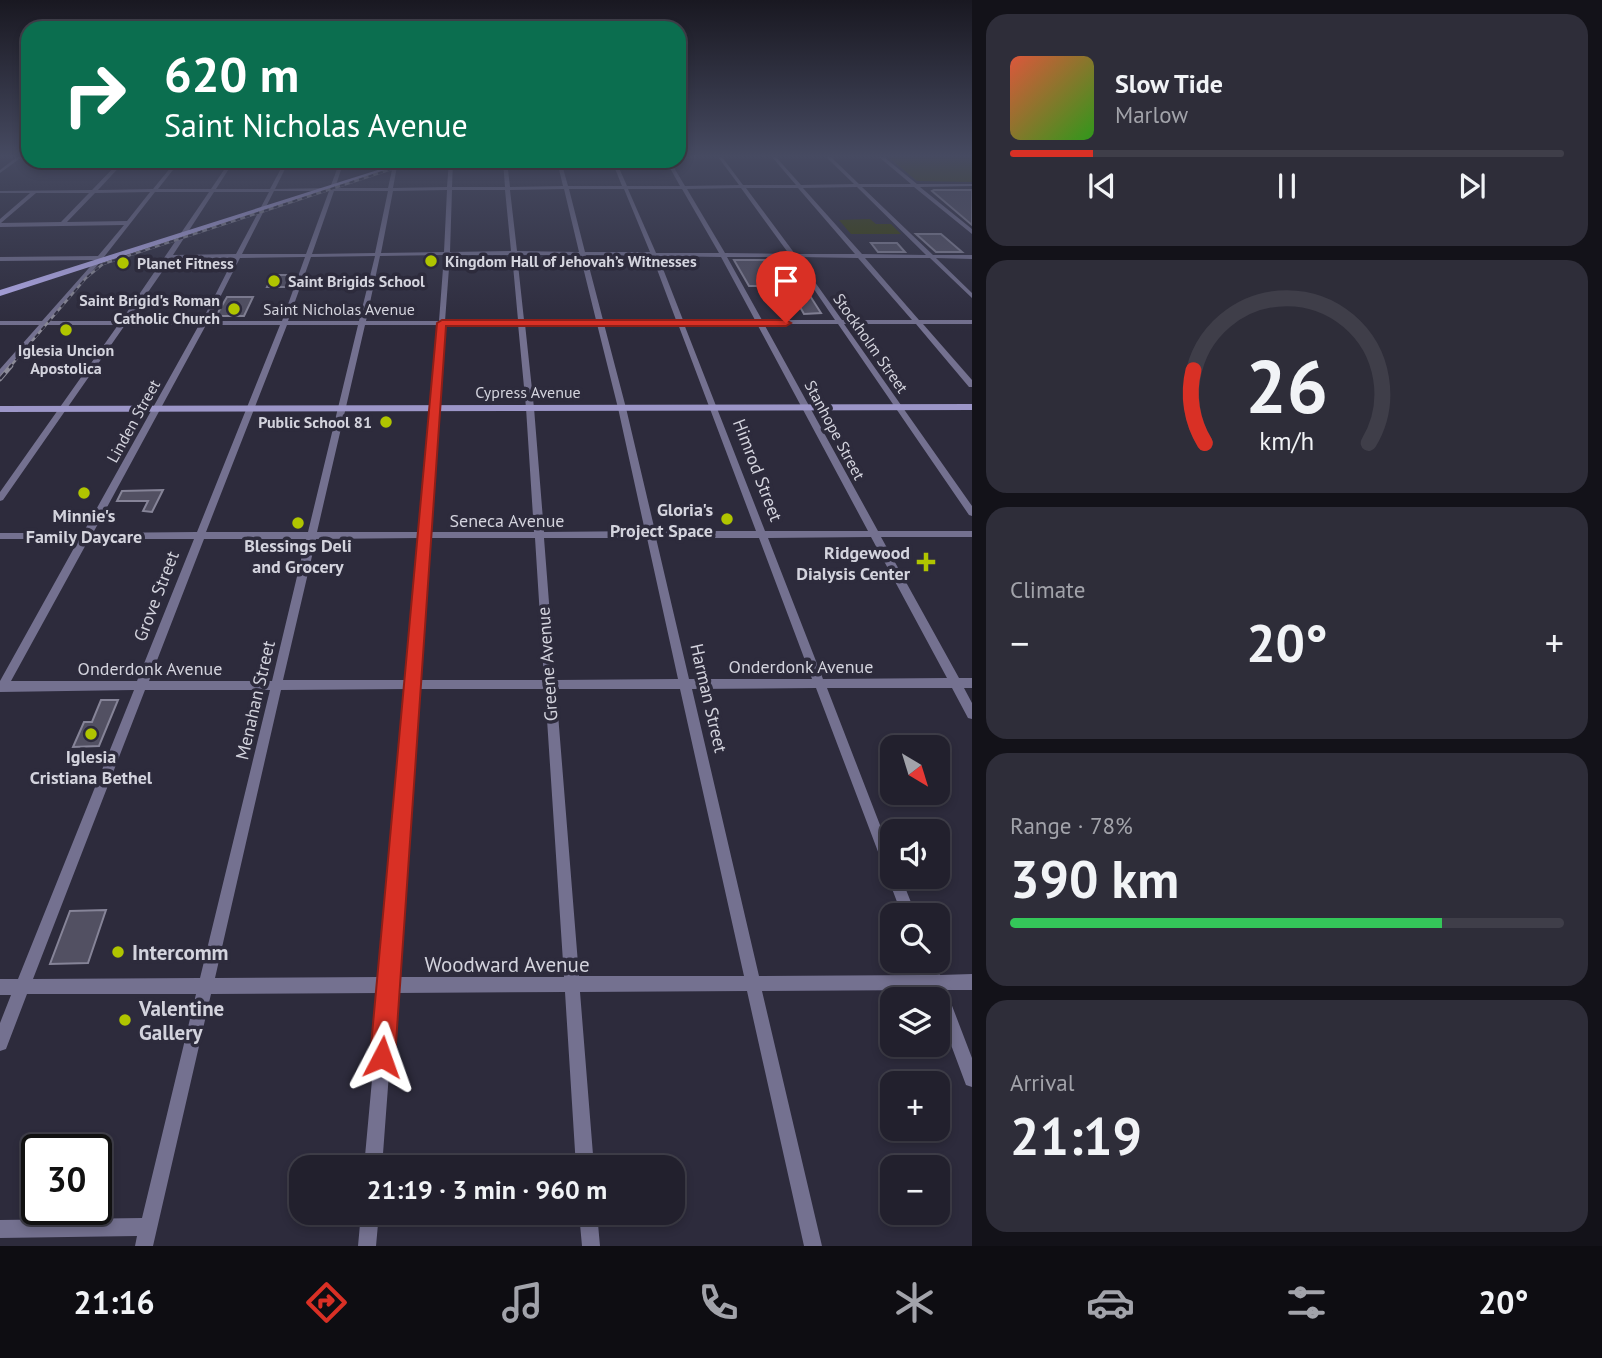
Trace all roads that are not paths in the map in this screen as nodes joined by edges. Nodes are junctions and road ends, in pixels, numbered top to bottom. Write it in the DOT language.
graph roads {
  1 [pos="71,215"];
  2 [pos="133,215"];
  3 [pos="197,215"];
  4 [pos="241,215"];
  5 [pos="259,215"];
  6 [pos="320,215"];
  7 [pos="385,215"];
  8 [pos="448,215"];
  9 [pos="511,215"];
  10 [pos="575,215"];
  11 [pos="637,215"];
  12 [pos="700,215"];
  13 [pos="763,215"];
  14 [pos="826,215"];
  15 [pos="889,215"];
  16 [pos="952,215"];
  17 [pos="0,223"];
  18 [pos="127,223"];
  19 [pos="62,224"];
  20 [pos="972,232"];
  21 [pos="184,234"];
  22 [pos="447,253"];
  23 [pos="516,253"];
  24 [pos="585,253"];
  25 [pos="378,254"];
  26 [pos="654,254"];
  27 [pos="309,255"];
  28 [pos="723,255"];
  29 [pos="793,255"];
  30 [pos="239,256"];
  31 [pos="863,256"];
  32 [pos="169,257"];
  33 [pos="933,257"];
  34 [pos="972,257"];
  35 [pos="102,259"];
  36 [pos="0,260"];
  37 [pos="0,293"];
  38 [pos="972,296"];
  39 [pos="840,322"];
  40 [pos="919,322"];
  41 [pos="972,322"];
  42 [pos="0,323"];
  43 [pos="123,323"];
  44 [pos="203,323"];
  45 [pos="362,323"];
  46 [pos="442,323"];
  47 [pos="522,323"];
  48 [pos="601,323"];
  49 [pos="681,323"];
  50 [pos="760,323"];
  51 [pos="42,324"];
  52 [pos="284,324"];
  53 [pos="0,373"];
  54 [pos="972,384"];
  55 [pos="972,407"];
  56 [pos="156,408"];
  57 [pos="249,408"];
  58 [pos="342,408"];
  59 [pos="436,408"];
  60 [pos="530,408"];
  61 [pos="622,408"];
  62 [pos="713,408"];
  63 [pos="807,408"];
  64 [pos="899,408"];
  65 [pos="0,409"];
  66 [pos="63,409"];
  67 [pos="0,498"];
  68 [pos="972,513"];
  69 [pos="972,534"];
  70 [pos="537,535"];
  71 [pos="650,535"];
  72 [pos="762,535"];
  73 [pos="875,535"];
  74 [pos="0,536"];
  75 [pos="86,536"];
  76 [pos="199,536"];
  77 [pos="312,536"];
  78 [pos="424,536"];
  79 [pos="955,683"];
  80 [pos="972,683"];
  81 [pos="548,684"];
  82 [pos="684,684"];
  83 [pos="820,684"];
  84 [pos="140,685"];
  85 [pos="276,685"];
  86 [pos="412,685"];
  87 [pos="1,688"];
  88 [pos="972,714"];
  89 [pos="880,840"];
  90 [pos="931,973"];
  91 [pos="972,982"];
  92 [pos="935,983"];
  93 [pos="571,984"];
  94 [pos="753,984"];
  95 [pos="388,985"];
  96 [pos="205,986"];
  97 [pos="22,987"];
  98 [pos="0,988"];
  99 [pos="0,1044"];
  100 [pos="972,1079"];
  101 [pos="374,1155"];
  102 [pos="583,1155"];
  103 [pos="369,1225"];
  104 [pos="589,1225"];
  105 [pos="148,1227"];
  106 [pos="0,1229"];
  107 [pos="144,1246"];
  108 [pos="367,1246"];
  109 [pos="590,1246"];
  110 [pos="813,1246"];
  1 -- 19 [label="street"];
  2 -- 18 [label="street"];
  3 -- 21 [label="street"];
  4 -- 21 [label="main road"];
  5 -- 30 [label="street, Linden Street"];
  6 -- 27 [label="street, Grove Street"];
  7 -- 25 [label="street, Menahan Street"];
  8 -- 22 [label="street"];
  9 -- 23 [label="street, Greene Avenue"];
  10 -- 24 [label="street, Harman Street"];
  11 -- 26 [label="street, Himrod Street"];
  12 -- 28 [label="street, Stanhope Street"];
  13 -- 29 [label="street, Stockholm Street"];
  14 -- 31 [label="street"];
  15 -- 33 [label="street"];
  16 -- 20 [label="street"];
  17 -- 19 [label="street"];
  18 -- 19 [label="street"];
  18 -- 35 [label="street"];
  21 -- 32 [label="street"];
  21 -- 35 [label="main road"];
  22 -- 23 [label="street"];
  22 -- 25 [label="street"];
  22 -- 46 [label="street"];
  23 -- 24 [label="street"];
  23 -- 47 [label="street, Greene Avenue"];
  24 -- 26 [label="street"];
  24 -- 48 [label="street, Harman Street"];
  25 -- 27 [label="street"];
  25 -- 45 [label="street, Menahan Street"];
  26 -- 28 [label="street"];
  26 -- 49 [label="street, Himrod Street"];
  27 -- 30 [label="street"];
  27 -- 52 [label="street, Grove Street"];
  28 -- 29 [label="street"];
  28 -- 50 [label="street, Stanhope Street"];
  29 -- 31 [label="street"];
  29 -- 39 [label="street, Stockholm Street"];
  30 -- 32 [label="street"];
  30 -- 44 [label="street, Linden Street"];
  31 -- 33 [label="street"];
  31 -- 40 [label="street"];
  32 -- 43 [label="street"];
  33 -- 34 [label="street"];
  33 -- 38 [label="street"];
  35 -- 36 [label="street"];
  35 -- 37 [label="main road"];
  35 -- 51 [label="street"];
  39 -- 40 [label="street, Saint Nicholas Avenue"];
  39 -- 50 [label="street, Saint Nicholas Avenue"];
  39 -- 64 [label="street, Stockholm Street"];
  40 -- 41 [label="street, Saint Nicholas Avenue"];
  40 -- 54 [label="street"];
  42 -- 51 [label="street, Saint Nicholas Avenue"];
  43 -- 44 [label="street, Saint Nicholas Avenue"];
  43 -- 51 [label="street, Saint Nicholas Avenue"];
  43 -- 66 [label="street"];
  44 -- 52 [label="street, Saint Nicholas Avenue"];
  44 -- 56 [label="street, Linden Street"];
  45 -- 46 [label="street, Saint Nicholas Avenue"];
  45 -- 52 [label="street, Saint Nicholas Avenue"];
  45 -- 58 [label="street, Menahan Street"];
  46 -- 47 [label="street, Saint Nicholas Avenue"];
  46 -- 59 [label="street"];
  47 -- 48 [label="street, Saint Nicholas Avenue"];
  47 -- 60 [label="street, Greene Avenue"];
  48 -- 49 [label="street, Saint Nicholas Avenue"];
  48 -- 61 [label="street, Harman Street"];
  49 -- 50 [label="street, Saint Nicholas Avenue"];
  49 -- 62 [label="street, Himrod Street"];
  50 -- 63 [label="street, Stanhope Street"];
  51 -- 53 [label="street"];
  52 -- 57 [label="street, Grove Street"];
  55 -- 64 [label="main road, Cypress Avenue"];
  56 -- 57 [label="main road, Cypress Avenue"];
  56 -- 66 [label="main road, Cypress Avenue"];
  56 -- 75 [label="street, Linden Street"];
  57 -- 58 [label="main road, Cypress Avenue"];
  57 -- 76 [label="street, Grove Street"];
  58 -- 59 [label="main road, Cypress Avenue"];
  58 -- 77 [label="street, Menahan Street"];
  59 -- 60 [label="main road, Cypress Avenue"];
  59 -- 78 [label="street"];
  60 -- 61 [label="main road, Cypress Avenue"];
  60 -- 70 [label="street, Greene Avenue"];
  61 -- 62 [label="main road, Cypress Avenue"];
  61 -- 71 [label="street, Harman Street"];
  62 -- 63 [label="main road, Cypress Avenue"];
  62 -- 72 [label="street, Himrod Street"];
  63 -- 64 [label="main road, Cypress Avenue"];
  63 -- 73 [label="street, Stanhope Street"];
  64 -- 68 [label="street, Stockholm Street"];
  65 -- 66 [label="main road, Cypress Avenue"];
  66 -- 67 [label="street"];
  69 -- 73 [label="street, Seneca Avenue"];
  70 -- 71 [label="street, Seneca Avenue"];
  70 -- 78 [label="street, Seneca Avenue"];
  70 -- 81 [label="street, Greene Avenue"];
  71 -- 72 [label="street, Seneca Avenue"];
  71 -- 82 [label="street, Harman Street"];
  72 -- 73 [label="street, Seneca Avenue"];
  72 -- 83 [label="street, Himrod Street"];
  73 -- 79 [label="street, Stanhope Street"];
  74 -- 75 [label="street, Seneca Avenue"];
  75 -- 76 [label="street, Seneca Avenue"];
  75 -- 87 [label="street, Linden Street"];
  76 -- 77 [label="street, Seneca Avenue"];
  76 -- 84 [label="street, Grove Street"];
  77 -- 78 [label="street, Seneca Avenue"];
  77 -- 85 [label="street, Menahan Street"];
  78 -- 86 [label="street"];
  79 -- 80 [label="street, Onderdonk Avenue"];
  79 -- 83 [label="street, Onderdonk Avenue"];
  79 -- 88 [label="street, Stanhope Street"];
  81 -- 82 [label="street, Onderdonk Avenue"];
  81 -- 86 [label="street, Onderdonk Avenue"];
  81 -- 93 [label="street, Greene Avenue"];
  82 -- 83 [label="street, Onderdonk Avenue"];
  82 -- 94 [label="street, Harman Street"];
  83 -- 89 [label="street, Himrod Street"];
  84 -- 85 [label="street, Onderdonk Avenue"];
  84 -- 87 [label="street, Onderdonk Avenue"];
  84 -- 97 [label="street, Grove Street"];
  85 -- 86 [label="street, Onderdonk Avenue"];
  85 -- 96 [label="street, Menahan Street"];
  86 -- 95 [label="street"];
  90 -- 92 [label="street"];
  91 -- 92 [label="street, Woodward Avenue"];
  92 -- 94 [label="street, Woodward Avenue"];
  92 -- 100 [label="street"];
  93 -- 94 [label="street, Woodward Avenue"];
  93 -- 95 [label="street, Woodward Avenue"];
  93 -- 102 [label="street, Greene Avenue"];
  94 -- 110 [label="street, Harman Street"];
  95 -- 96 [label="street, Woodward Avenue"];
  95 -- 101 [label="street"];
  96 -- 97 [label="street, Woodward Avenue"];
  96 -- 105 [label="street, Menahan Street"];
  97 -- 98 [label="street, Woodward Avenue"];
  97 -- 99 [label="street, Grove Street"];
  103 -- 108 [label="street"];
  104 -- 109 [label="street"];
  105 -- 106 [label="street"];
  105 -- 107 [label="street, Menahan Street"];
}
